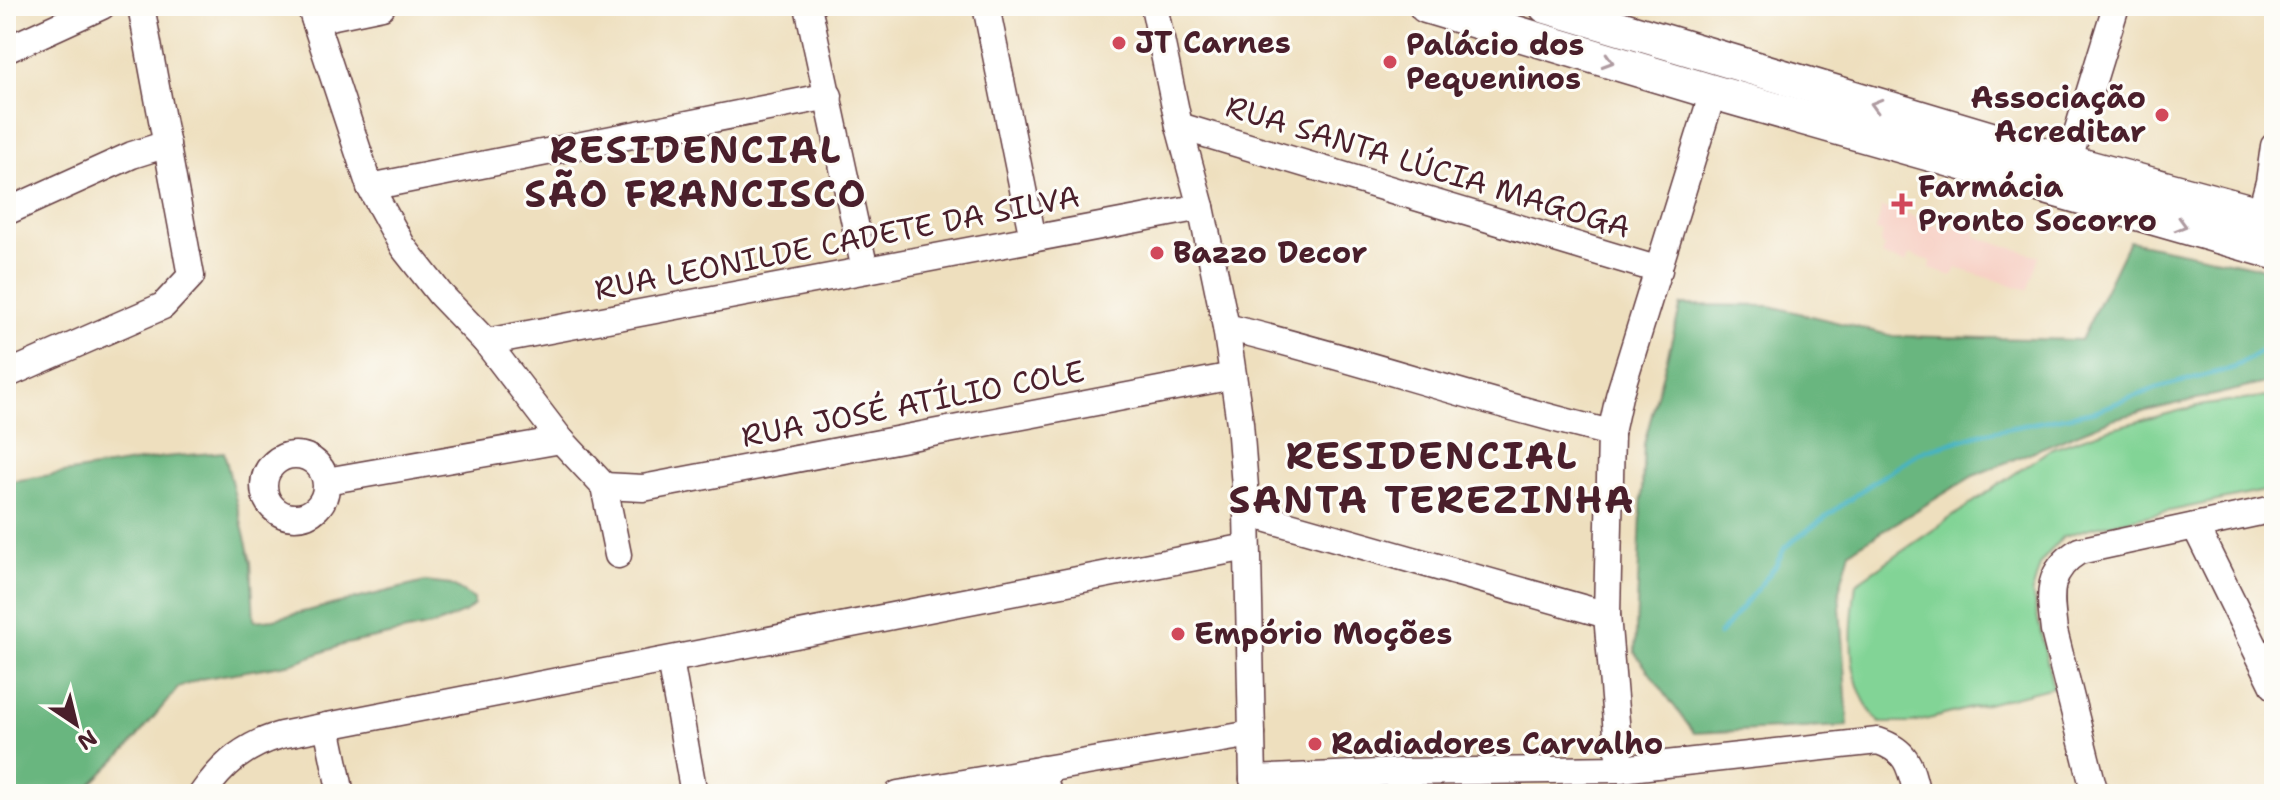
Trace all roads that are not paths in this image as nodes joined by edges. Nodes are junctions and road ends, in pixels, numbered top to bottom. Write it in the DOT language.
graph roads {
  1 [pos="102,6"];
  2 [pos="141,6"];
  3 [pos="382,6"];
  4 [pos="808,6"];
  5 [pos="986,6"];
  6 [pos="1154,6"];
  7 [pos="1426,6"];
  8 [pos="1546,6"];
  9 [pos="2116,6"];
  10 [pos="312,13"];
  11 [pos="6,50"];
  12 [pos="1713,92"];
  13 [pos="829,96"];
  14 [pos="1179,126"];
  15 [pos="1891,143"];
  16 [pos="167,144"];
  17 [pos="2009,145"];
  18 [pos="2274,146"];
  19 [pos="2068,162"];
  20 [pos="370,187"];
  21 [pos="2270,204"];
  22 [pos="1201,207"];
  23 [pos="6,212"];
  24 [pos="1033,239"];
  25 [pos="2274,252"];
  26 [pos="865,270"];
  27 [pos="1659,270"];
  28 [pos="1226,327"];
  29 [pos="486,342"];
  30 [pos="6,375"];
  31 [pos="1233,376"];
  32 [pos="1611,433"];
  33 [pos="561,440"];
  34 [pos="326,481"];
  35 [pos="604,486"];
  36 [pos="2274,509"];
  37 [pos="1247,513"];
  38 [pos="2195,526"];
  39 [pos="1247,547"];
  40 [pos="618,555"];
  41 [pos="1607,615"];
  42 [pos="670,660"];
  43 [pos="2274,686"];
  44 [pos="327,726"];
  45 [pos="1252,734"];
  46 [pos="1620,769"];
  47 [pos="1045,782"];
  48 [pos="1255,787"];
  49 [pos="202,794"];
  50 [pos="341,794"];
  51 [pos="694,794"];
  52 [pos="898,794"];
  53 [pos="1917,794"];
  54 [pos="2095,794"];
  1 -- 11 [label="street"];
  2 -- 16 [label="street"];
  3 -- 10 [label="street"];
  4 -- 13 [label="street"];
  5 -- 24 [label="street"];
  6 -- 14 [label="street"];
  7 -- 12 [label="main road, one-way"];
  17 -- 8 [label="main road, one-way"];
  9 -- 19 [label="street"];
  10 -- 20 [label="street"];
  12 -- 15 [label="main road"];
  12 -- 27 [label="street"];
  13 -- 20 [label="street"];
  13 -- 26 [label="street"];
  14 -- 22 [label="street"];
  14 -- 27 [label="street, RUA SANTA LÚCIA MAGOGA"];
  15 -- 17 [label="main road"];
  15 -- 25 [label="main road, one-way"];
  16 -- 23 [label="street"];
  16 -- 30 [label="street"];
  17 -- 19 [label="main road"];
  18 -- 21 [label="street"];
  19 -- 21 [label="main road"];
  20 -- 29 [label="street"];
  22 -- 24 [label="street, RUA LEONILDE CADETE DA SILVA"];
  22 -- 28 [label="street"];
  24 -- 26 [label="street, RUA LEONILDE CADETE DA SILVA"];
  26 -- 29 [label="street, RUA LEONILDE CADETE DA SILVA"];
  27 -- 32 [label="street"];
  28 -- 31 [label="street"];
  28 -- 32 [label="street"];
  29 -- 33 [label="street"];
  31 -- 35 [label="street, RUA JOSÉ ATÍLIO COLE"];
  31 -- 37 [label="street"];
  32 -- 41 [label="street"];
  33 -- 34 [label="street"];
  33 -- 35 [label="street"];
  35 -- 40 [label="street"];
  36 -- 38 [label="street"];
  37 -- 39 [label="street"];
  37 -- 41 [label="street"];
  38 -- 43 [label="street"];
  38 -- 54 [label="street"];
  39 -- 42 [label="street"];
  39 -- 45 [label="street"];
  41 -- 46 [label="street"];
  42 -- 44 [label="street"];
  42 -- 51 [label="street"];
  44 -- 49 [label="street"];
  44 -- 50 [label="street"];
  45 -- 47 [label="street"];
  45 -- 48 [label="street"];
  46 -- 48 [label="street"];
  46 -- 53 [label="street"];
  47 -- 52 [label="street"];
}
